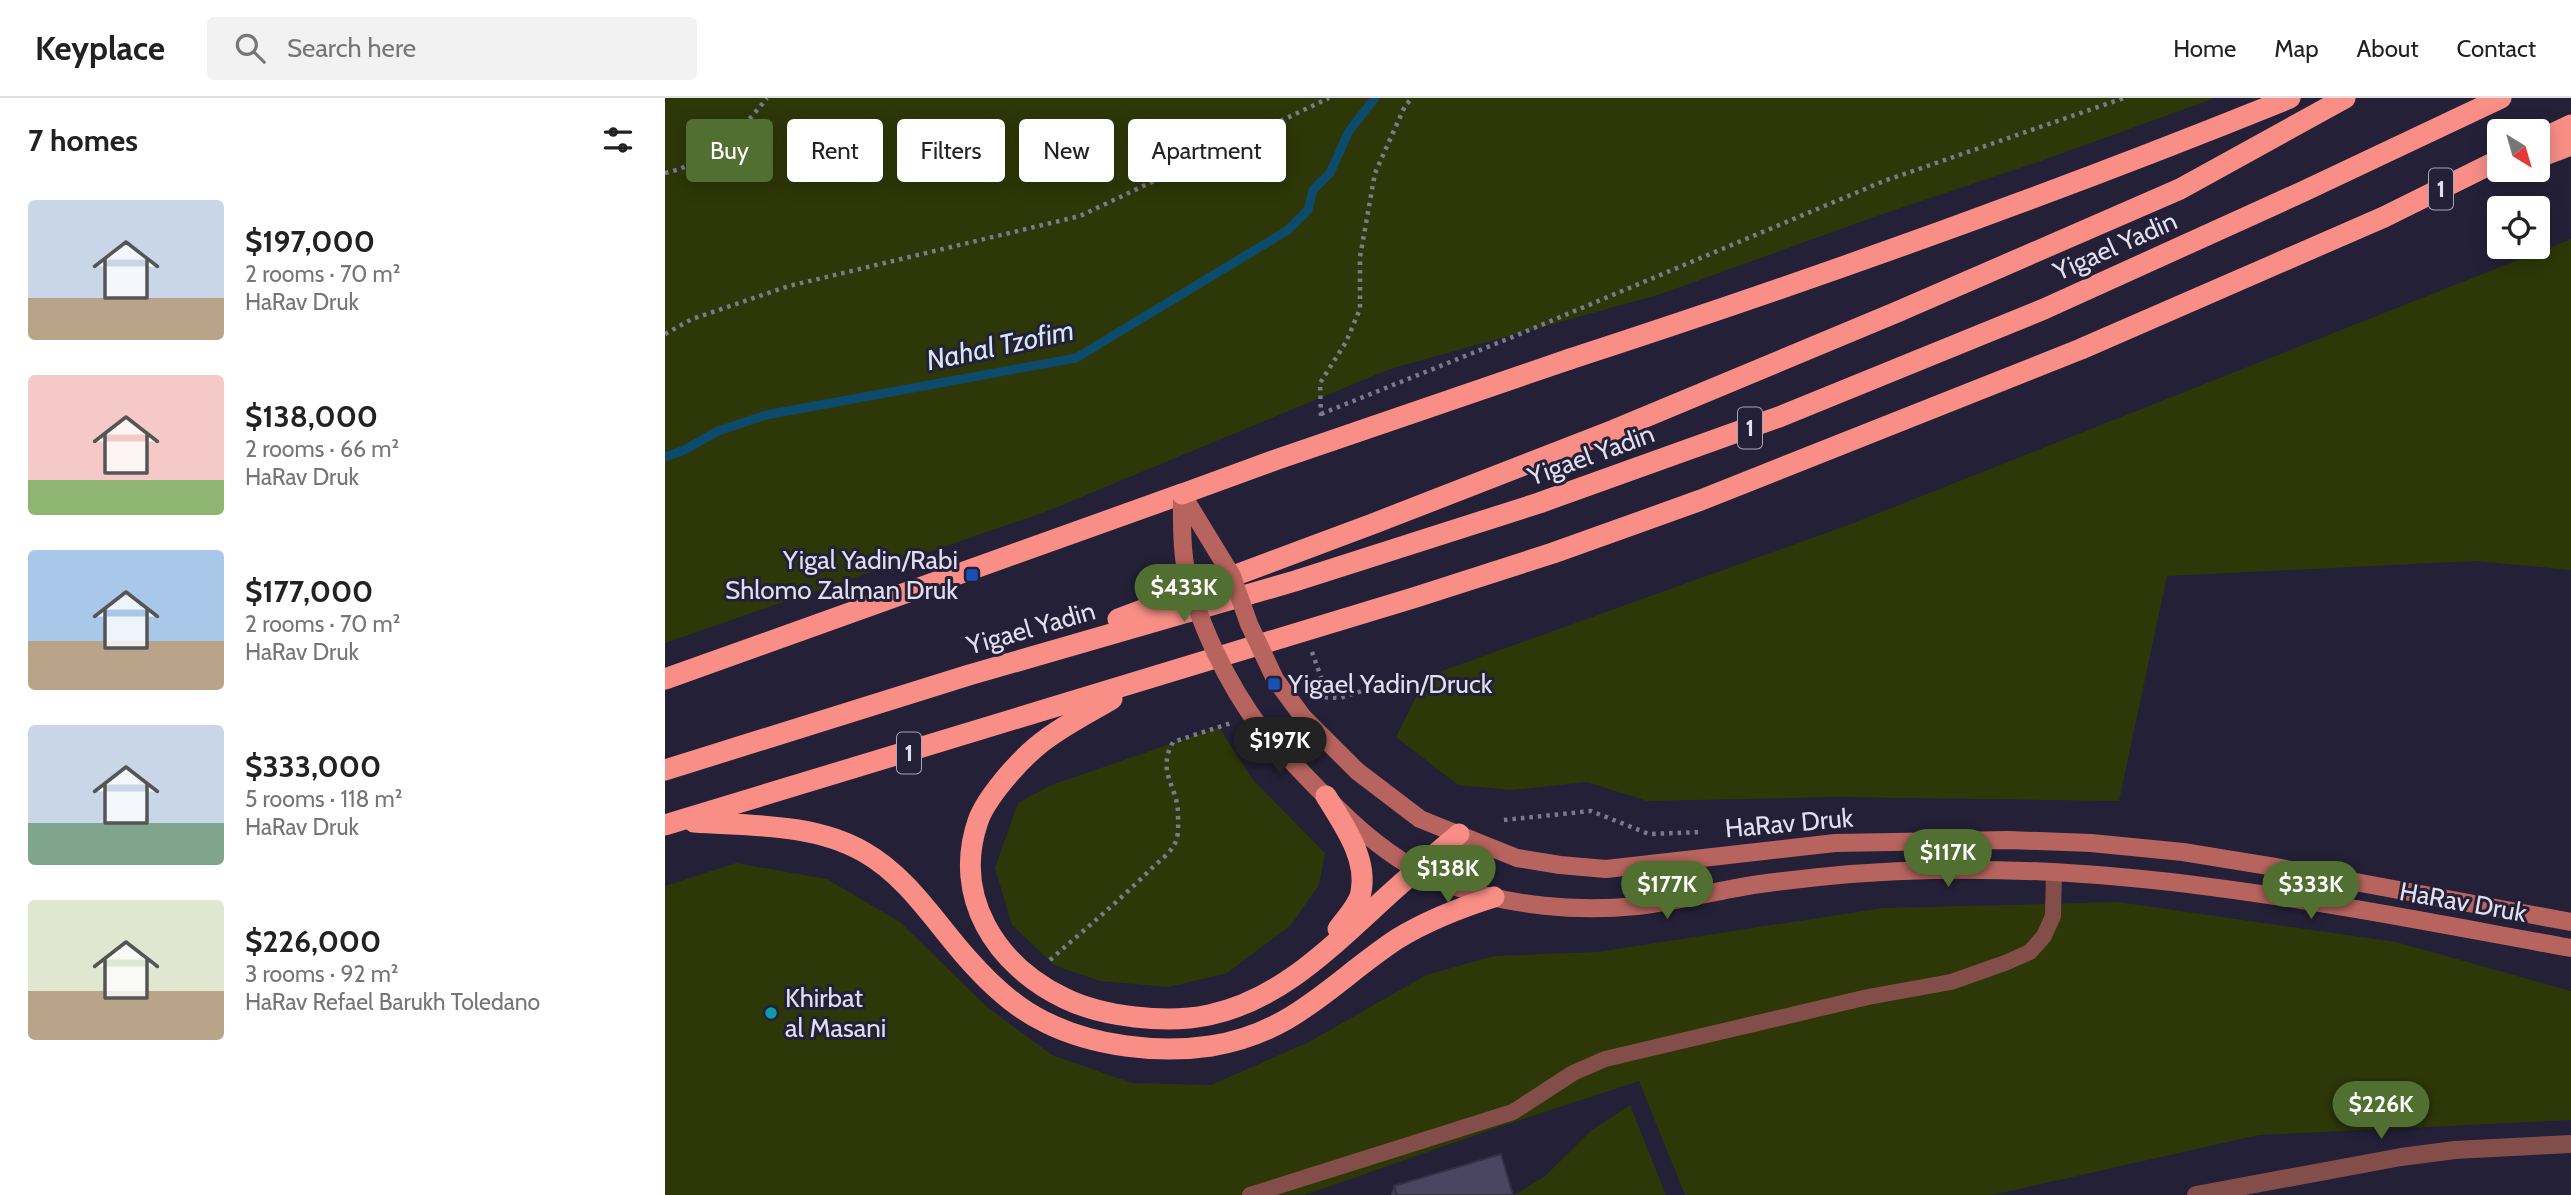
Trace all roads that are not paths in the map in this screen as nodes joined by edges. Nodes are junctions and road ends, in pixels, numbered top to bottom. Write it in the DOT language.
graph roads {
  1 [pos="2290,98"];
  2 [pos="2346,98"];
  3 [pos="2501,98"];
  4 [pos="2571,125"];
  5 [pos="2550,135"];
  6 [pos="2571,145"];
  7 [pos="2550,153"];
  8 [pos="2487,166"];
  9 [pos="2487,178"];
  10 [pos="2384,217"];
  11 [pos="1182,494"];
  12 [pos="969,675"];
  13 [pos="665,679"];
  14 [pos="1137,683"];
  15 [pos="665,770"];
  16 [pos="1327,796"];
  17 [pos="673,823"];
  18 [pos="1459,834"];
  19 [pos="1415,870"];
  20 [pos="2054,872"];
  21 [pos="1494,898"];
  22 [pos="2571,922"];
  23 [pos="2571,948"];
  24 [pos="1318,959"];
  25 [pos="2571,1144"];
  26 [pos="1250,1195"];
  27 [pos="2196,1195"];
  1 -- 11 [label="highway, bridge"];
  2 -- 12 [label="highway"];
  3 -- 12 [label="highway, Yigael Yadin / 1"];
  4 -- 5 [label="highway"];
  6 -- 7 [label="highway"];
  8 -- 10 [label="highway, 1"];
  9 -- 10 [label="highway"];
  10 -- 14 [label="highway, 1"];
  11 -- 13 [label="highway"];
  11 -- 16 [label="street, HaRav Druk, bridge"];
  11 -- 18 [label="street, HaRav Druk, bridge"];
  12 -- 15 [label="highway, Yigael Yadin / 1"];
  14 -- 17 [label="highway, 1"];
  14 -- 24 [label="highway"];
  16 -- 19 [label="street, HaRav Druk"];
  16 -- 24 [label="highway"];
  17 -- 21 [label="highway"];
  18 -- 19 [label="highway"];
  18 -- 22 [label="street, HaRav Druk"];
  19 -- 21 [label="street, HaRav Druk"];
  19 -- 24 [label="highway"];
  20 -- 21 [label="street, HaRav Druk"];
  20 -- 23 [label="street, HaRav Druk"];
  20 -- 26 [label="lane"];
  25 -- 27 [label="street"];
}
